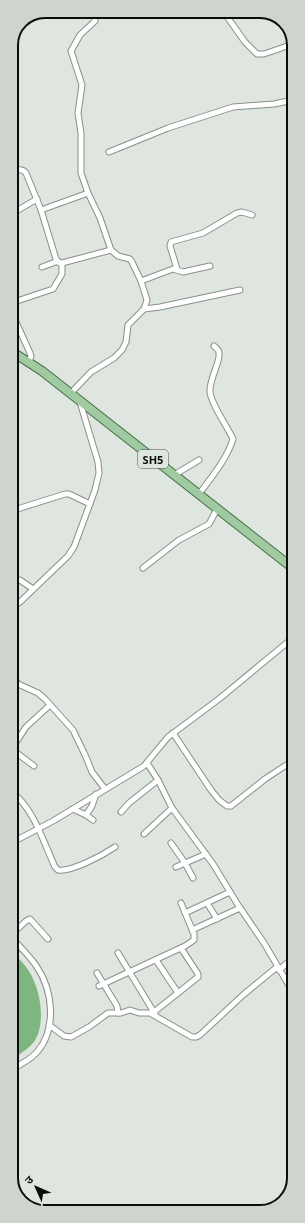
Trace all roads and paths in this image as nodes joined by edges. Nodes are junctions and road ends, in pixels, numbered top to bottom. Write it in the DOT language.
graph roads {
  1 [pos="95,18"];
  2 [pos="228,18"];
  3 [pos="287,46"];
  4 [pos="287,101"];
  5 [pos="108,152"];
  6 [pos="18,169"];
  7 [pos="88,193"];
  8 [pos="37,199"];
  9 [pos="18,210"];
  10 [pos="41,210"];
  11 [pos="252,215"];
  12 [pos="111,250"];
  13 [pos="60,262"];
  14 [pos="210,266"];
  15 [pos="42,267"];
  16 [pos="177,269"];
  17 [pos="141,281"];
  18 [pos="240,290"];
  19 [pos="18,301"];
  20 [pos="144,309"];
  21 [pos="18,326"];
  22 [pos="214,346"];
  23 [pos="18,356"];
  24 [pos="29,363"];
  25 [pos="70,394"];
  26 [pos="80,402"];
  27 [pos="199,460"];
  28 [pos="174,475"];
  29 [pos="199,494"];
  30 [pos="90,504"];
  31 [pos="18,509"];
  32 [pos="217,509"];
  33 [pos="287,563"];
  34 [pos="143,568"];
  35 [pos="18,581"];
  36 [pos="32,589"];
  37 [pos="18,603"];
  38 [pos="287,643"];
  39 [pos="18,684"];
  40 [pos="50,704"];
  41 [pos="173,733"];
  42 [pos="18,739"];
  43 [pos="18,754"];
  44 [pos="147,763"];
  45 [pos="287,765"];
  46 [pos="34,766"];
  47 [pos="158,780"];
  48 [pos="105,789"];
  49 [pos="96,794"];
  50 [pos="18,796"];
  51 [pos="73,808"];
  52 [pos="172,808"];
  53 [pos="121,812"];
  54 [pos="86,815"];
  55 [pos="93,820"];
  56 [pos="38,829"];
  57 [pos="144,834"];
  58 [pos="18,839"];
  59 [pos="171,843"];
  60 [pos="115,847"];
  61 [pos="206,854"];
  62 [pos="185,863"];
  63 [pos="176,867"];
  64 [pos="193,878"];
  65 [pos="230,892"];
  66 [pos="181,903"];
  67 [pos="207,903"];
  68 [pos="240,908"];
  69 [pos="185,913"];
  70 [pos="217,919"];
  71 [pos="18,930"];
  72 [pos="192,930"];
  73 [pos="48,939"];
  74 [pos="18,943"];
  75 [pos="181,948"];
  76 [pos="118,954"];
  77 [pos="156,960"];
  78 [pos="287,961"];
  79 [pos="278,968"];
  80 [pos="130,972"];
  81 [pos="96,973"];
  82 [pos="287,983"];
  83 [pos="101,985"];
  84 [pos="178,993"];
  85 [pos="118,1013"];
  86 [pos="154,1014"];
  87 [pos="48,1025"];
  88 [pos="18,1065"];
  1 -- 7 [label="street"];
  2 -- 3 [label="street"];
  4 -- 5 [label="street"];
  6 -- 8 [label="street"];
  7 -- 10 [label="street"];
  7 -- 12 [label="street"];
  8 -- 9 [label="street"];
  8 -- 10 [label="street"];
  10 -- 13 [label="street"];
  11 -- 16 [label="street"];
  12 -- 13 [label="street"];
  12 -- 17 [label="street"];
  13 -- 15 [label="street"];
  13 -- 19 [label="street"];
  14 -- 16 [label="street"];
  16 -- 17 [label="street"];
  17 -- 20 [label="street"];
  18 -- 20 [label="street"];
  20 -- 25 [label="street"];
  21 -- 24 [label="street"];
  22 -- 29 [label="street"];
  23 -- 24 [label="main road, SH5"];
  24 -- 25 [label="main road, SH5"];
  25 -- 26 [label="main road, SH5"];
  26 -- 28 [label="main road, SH5"];
  26 -- 30 [label="street"];
  27 -- 28 [label="street"];
  28 -- 29 [label="main road, SH5"];
  29 -- 32 [label="main road, SH5"];
  30 -- 31 [label="street"];
  30 -- 36 [label="street"];
  32 -- 33 [label="main road, SH5"];
  32 -- 34 [label="street"];
  35 -- 36 [label="street"];
  36 -- 37 [label="street"];
  38 -- 41 [label="street"];
  39 -- 40 [label="street"];
  40 -- 42 [label="street"];
  40 -- 48 [label="street"];
  41 -- 44 [label="street"];
  41 -- 45 [label="street"];
  43 -- 46 [label="street"];
  44 -- 47 [label="street"];
  44 -- 48 [label="street"];
  47 -- 52 [label="street"];
  47 -- 53 [label="street"];
  48 -- 49 [label="street"];
  49 -- 51 [label="street"];
  49 -- 54 [label="street"];
  50 -- 56 [label="street"];
  51 -- 54 [label="street"];
  51 -- 56 [label="street"];
  52 -- 57 [label="street"];
  52 -- 61 [label="street"];
  54 -- 55 [label="street"];
  56 -- 58 [label="street"];
  56 -- 60 [label="street"];
  59 -- 62 [label="street"];
  61 -- 62 [label="street"];
  61 -- 65 [label="street"];
  62 -- 63 [label="street"];
  62 -- 64 [label="street"];
  65 -- 67 [label="street"];
  65 -- 68 [label="street"];
  66 -- 69 [label="street"];
  67 -- 69 [label="street"];
  67 -- 70 [label="street"];
  68 -- 70 [label="street"];
  68 -- 79 [label="street"];
  69 -- 72 [label="street"];
  70 -- 72 [label="street"];
  71 -- 73 [label="street"];
  72 -- 75 [label="street"];
  74 -- 87 [label="street"];
  75 -- 77 [label="street"];
  75 -- 84 [label="street"];
  76 -- 80 [label="street"];
  77 -- 80 [label="street"];
  77 -- 84 [label="street"];
  78 -- 79 [label="street"];
  79 -- 82 [label="street"];
  79 -- 86 [label="street"];
  80 -- 83 [label="street"];
  80 -- 86 [label="street"];
  81 -- 83 [label="street"];
  83 -- 85 [label="street"];
  84 -- 86 [label="street"];
  85 -- 86 [label="street"];
  85 -- 87 [label="street"];
  87 -- 88 [label="street"];
}
